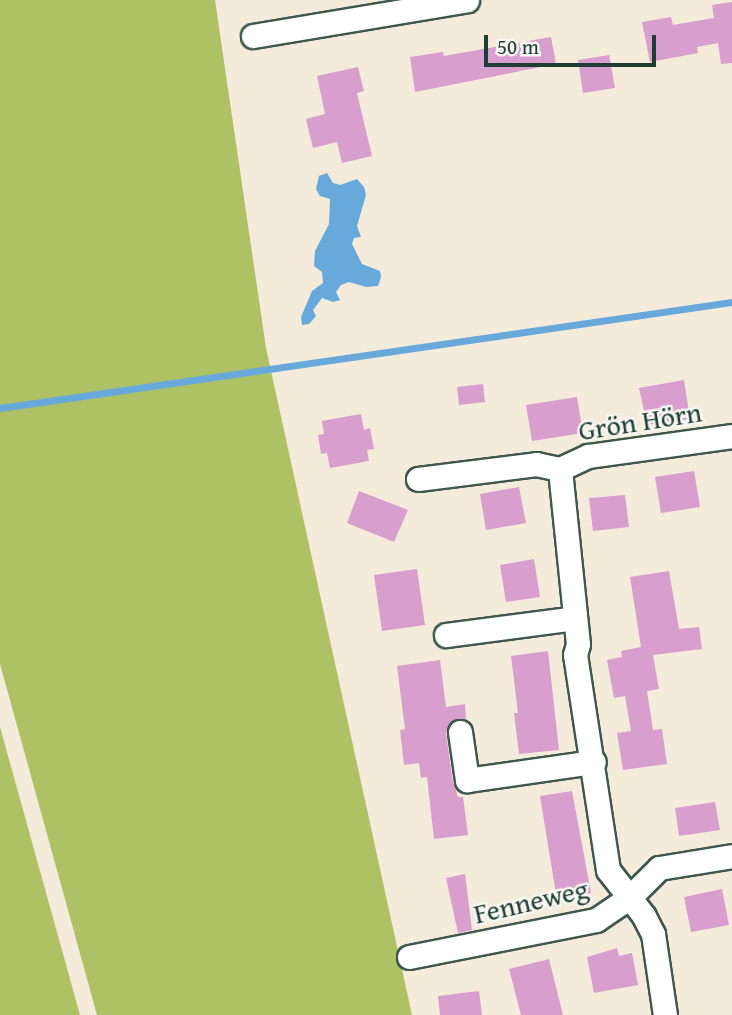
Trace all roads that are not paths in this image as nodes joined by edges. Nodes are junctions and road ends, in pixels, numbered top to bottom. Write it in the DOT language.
graph roads {
  1 [pos="467,0"];
  2 [pos="253,36"];
  3 [pos="732,436"];
  4 [pos="560,469"];
  5 [pos="418,479"];
  6 [pos="575,618"];
  7 [pos="446,635"];
  8 [pos="460,732"];
  9 [pos="594,762"];
  10 [pos="732,856"];
  11 [pos="630,897"];
  12 [pos="409,957"];
  13 [pos="665,1015"];
  1 -- 2 [label="street"];
  3 -- 4 [label="street, Grön Hörn"];
  4 -- 5 [label="street, Grön Hörn"];
  4 -- 6 [label="street, Grön Hörn"];
  6 -- 7 [label="street"];
  6 -- 9 [label="street, Grön Hörn"];
  8 -- 9 [label="street"];
  9 -- 11 [label="street, Grön Hörn"];
  10 -- 11 [label="street, Fenneweg"];
  11 -- 12 [label="street, Fenneweg"];
  11 -- 13 [label="street, Grön Hörn"];
}
